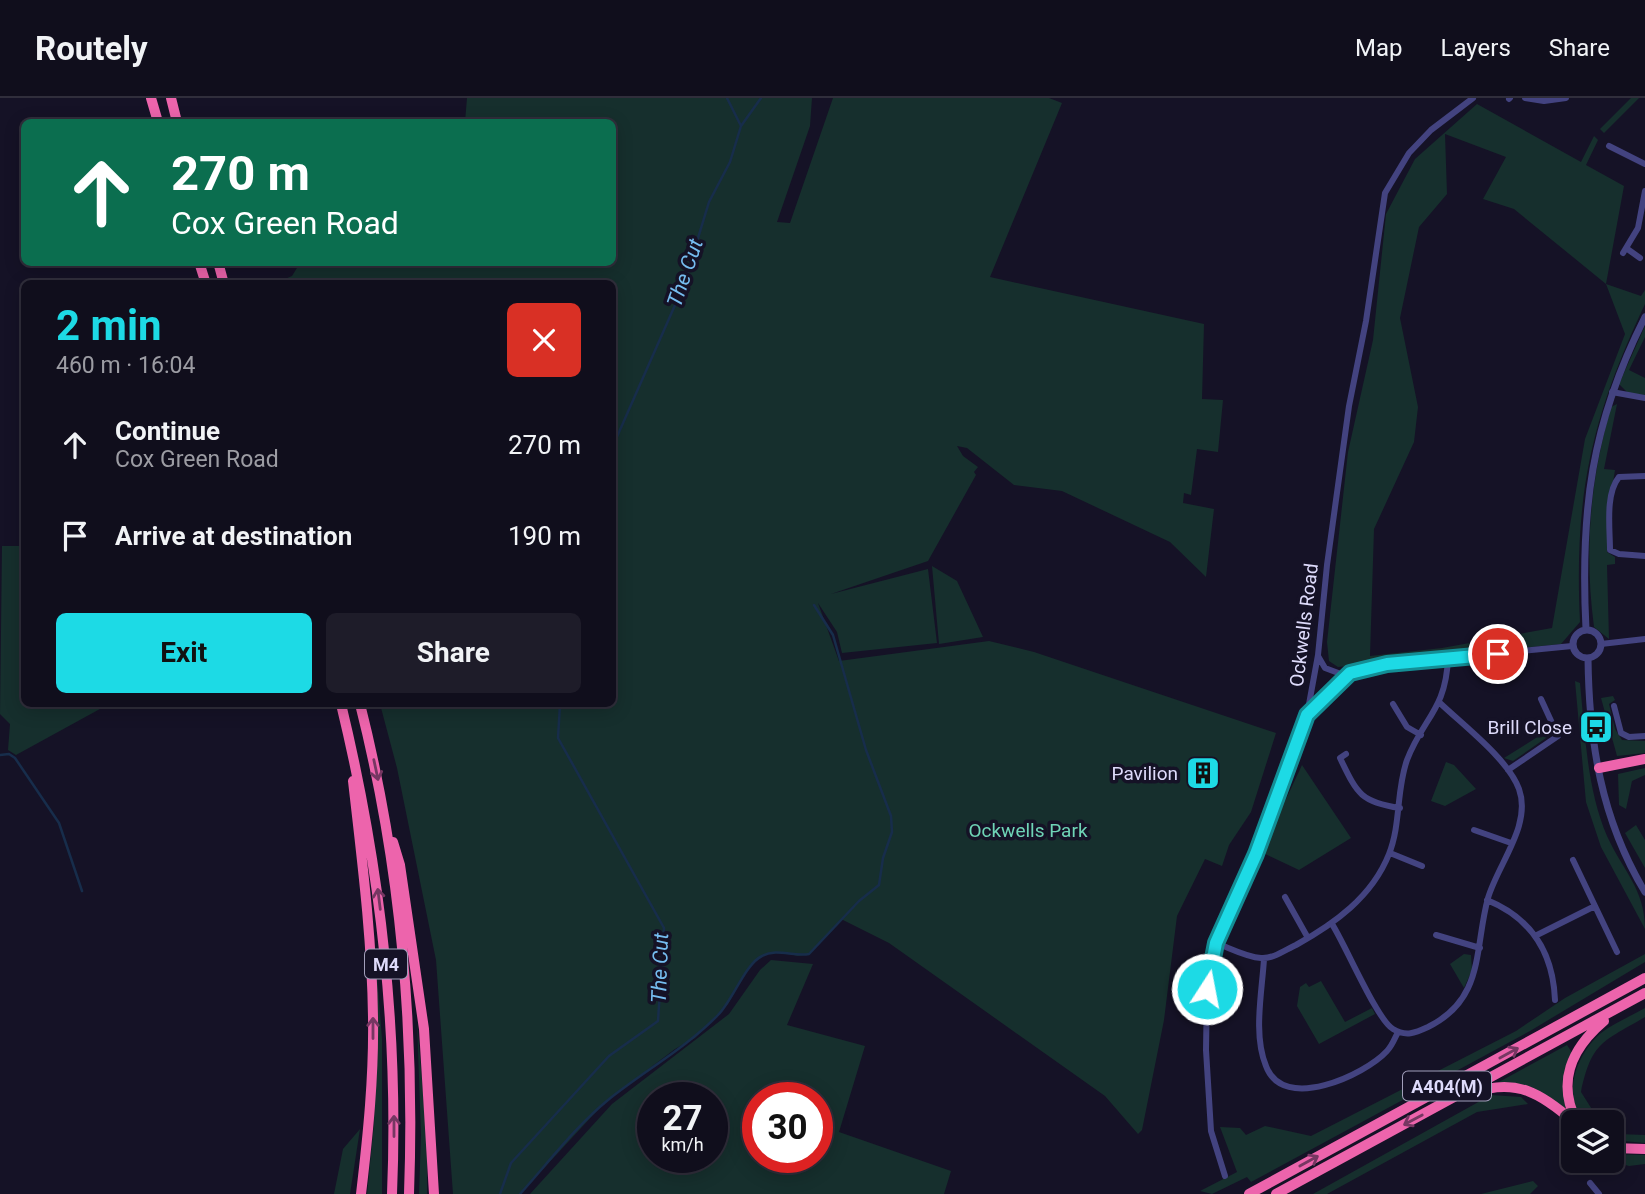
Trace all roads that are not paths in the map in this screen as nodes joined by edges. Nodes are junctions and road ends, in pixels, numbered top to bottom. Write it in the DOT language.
graph roads {
  1 [pos="152,98"];
  2 [pos="171,98"];
  3 [pos="1474,98"];
  4 [pos="1525,98"];
  5 [pos="1566,98"];
  6 [pos="157,119"];
  7 [pos="176,119"];
  8 [pos="1609,146"];
  9 [pos="1645,164"];
  10 [pos="1645,191"];
  11 [pos="1640,258"];
  12 [pos="1645,317"];
  13 [pos="1612,392"];
  14 [pos="1645,398"];
  15 [pos="1645,476"];
  16 [pos="1645,556"];
  17 [pos="1586,629"];
  18 [pos="1645,639"];
  19 [pos="1601,643"];
  20 [pos="1572,646"];
  21 [pos="1318,655"];
  22 [pos="1448,658"];
  23 [pos="1588,658"];
  24 [pos="1350,673"];
  25 [pos="1541,699"];
  26 [pos="1394,703"];
  27 [pos="1440,703"];
  28 [pos="1614,706"];
  29 [pos="342,707"];
  30 [pos="361,707"];
  31 [pos="1307,715"];
  32 [pos="1421,735"];
  33 [pos="1645,736"];
  34 [pos="349,737"];
  35 [pos="1346,754"];
  36 [pos="1645,759"];
  37 [pos="1600,768"];
  38 [pos="1508,770"];
  39 [pos="1400,808"];
  40 [pos="384,812"];
  41 [pos="1474,830"];
  42 [pos="1511,843"];
  43 [pos="1390,853"];
  44 [pos="1573,860"];
  45 [pos="1422,866"];
  46 [pos="1645,892"];
  47 [pos="1285,897"];
  48 [pos="1487,900"];
  49 [pos="1593,907"];
  50 [pos="1332,924"];
  51 [pos="1436,935"];
  52 [pos="1537,935"];
  53 [pos="1308,938"];
  54 [pos="1216,943"];
  55 [pos="1480,948"];
  56 [pos="1617,952"];
  57 [pos="1264,959"];
  58 [pos="1645,978"];
  59 [pos="1645,993"];
  60 [pos="1555,1000"];
  61 [pos="1623,1006"];
  62 [pos="1398,1032"];
  63 [pos="1440,1105"];
  64 [pos="1572,1110"];
  65 [pos="1561,1111"];
  66 [pos="1624,1148"];
  67 [pos="1645,1149"];
  68 [pos="1225,1176"];
  69 [pos="1590,1183"];
  70 [pos="361,1194"];
  71 [pos="392,1194"];
  72 [pos="409,1194"];
  73 [pos="434,1194"];
  74 [pos="1249,1194"];
  75 [pos="1276,1194"];
  76 [pos="1599,1194"];
  1 -- 6 [label="highway"];
  2 -- 7 [label="highway"];
  3 -- 21 [label="street, Ockwells Road"];
  4 -- 5 [label="street"];
  8 -- 9 [label="street"];
  10 -- 11 [label="street"];
  12 -- 13 [label="street"];
  13 -- 14 [label="street"];
  13 -- 17 [label="street"];
  15 -- 16 [label="street"];
  17 -- 19 [label="street"];
  17 -- 20 [label="street"];
  18 -- 19 [label="street"];
  19 -- 23 [label="street"];
  20 -- 22 [label="street"];
  20 -- 23 [label="street"];
  21 -- 24 [label="street"];
  21 -- 31 [label="street, Ockwells Road"];
  22 -- 24 [label="street"];
  22 -- 27 [label="street"];
  23 -- 37 [label="street"];
  24 -- 31 [label="street"];
  25 -- 38 [label="street"];
  26 -- 32 [label="street"];
  27 -- 32 [label="street"];
  27 -- 38 [label="street"];
  28 -- 33 [label="street"];
  29 -- 34 [label="highway, M4"];
  30 -- 40 [label="highway, M4, one-way"];
  31 -- 54 [label="street, Ockwells Road"];
  32 -- 39 [label="street"];
  70 -- 34 [label="highway, M4, one-way"];
  71 -- 34 [label="highway, M4, one-way"];
  35 -- 39 [label="street"];
  36 -- 37 [label="highway"];
  37 -- 46 [label="street"];
  38 -- 42 [label="street"];
  39 -- 43 [label="street"];
  40 -- 72 [label="highway, M4"];
  40 -- 73 [label="highway, M4"];
  41 -- 42 [label="street"];
  42 -- 48 [label="street"];
  43 -- 45 [label="street"];
  43 -- 50 [label="street"];
  44 -- 49 [label="street"];
  47 -- 53 [label="street"];
  48 -- 52 [label="street"];
  48 -- 55 [label="street"];
  49 -- 52 [label="street"];
  49 -- 56 [label="street"];
  50 -- 53 [label="street"];
  50 -- 62 [label="street"];
  51 -- 55 [label="street"];
  52 -- 60 [label="street"];
  53 -- 57 [label="street"];
  54 -- 57 [label="street"];
  54 -- 68 [label="street, Ockwells Road"];
  55 -- 62 [label="street"];
  57 -- 62 [label="street"];
  74 -- 58 [label="highway, A404(M), one-way"];
  59 -- 61 [label="highway, A404(M)"];
  61 -- 63 [label="highway, A404(M)"];
  61 -- 64 [label="highway, A404(M)"];
  63 -- 65 [label="highway, A404(M)"];
  63 -- 75 [label="highway, A404(M), one-way"];
  66 -- 67 [label="highway"];
  69 -- 76 [label="street"];
}
